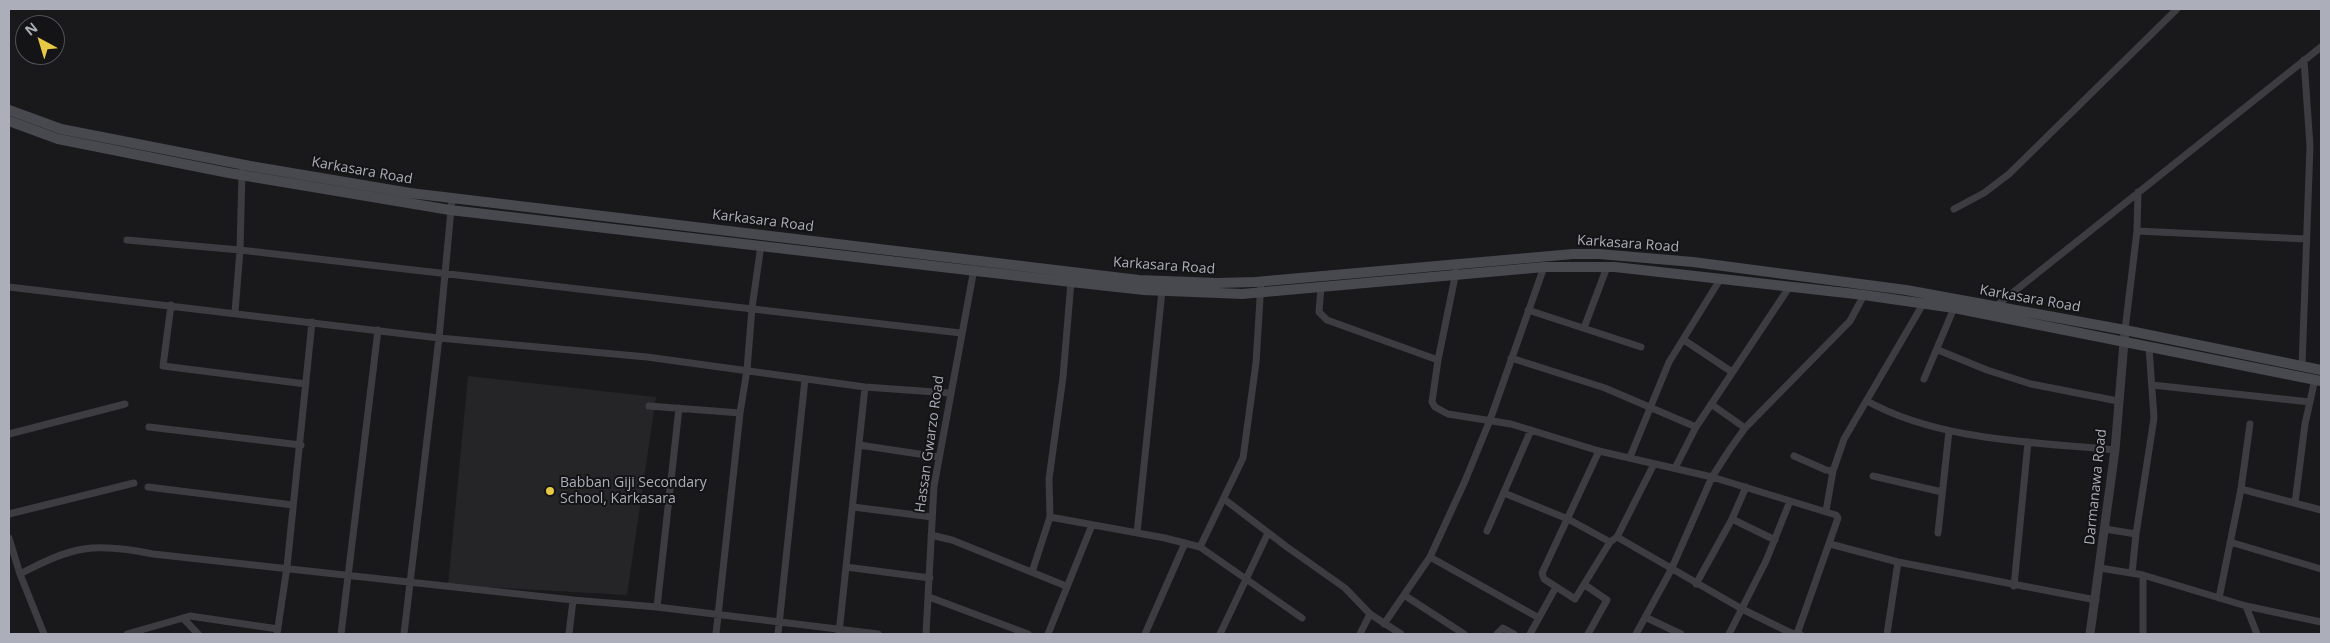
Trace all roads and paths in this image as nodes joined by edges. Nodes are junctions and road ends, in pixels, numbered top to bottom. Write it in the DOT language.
graph roads {
  1 [pos="2177,9"];
  2 [pos="2321,47"];
  3 [pos="2304,60"];
  4 [pos="9,110"];
  5 [pos="9,121"];
  6 [pos="243,170"];
  7 [pos="2138,192"];
  8 [pos="452,199"];
  9 [pos="1954,209"];
  10 [pos="450,210"];
  11 [pos="2137,231"];
  12 [pos="2306,239"];
  13 [pos="127,240"];
  14 [pos="760,245"];
  15 [pos="240,250"];
  16 [pos="974,265"];
  17 [pos="1492,266"];
  18 [pos="1544,267"];
  19 [pos="1607,267"];
  20 [pos="1456,270"];
  21 [pos="445,274"];
  22 [pos="1721,278"];
  23 [pos="1071,282"];
  24 [pos="1790,286"];
  25 [pos="9,287"];
  26 [pos="1261,287"];
  27 [pos="1321,287"];
  28 [pos="1162,291"];
  29 [pos="1864,295"];
  30 [pos="1923,304"];
  31 [pos="171,305"];
  32 [pos="1996,306"];
  33 [pos="752,308"];
  34 [pos="1954,308"];
  35 [pos="1528,310"];
  36 [pos="235,312"];
  37 [pos="312,322"];
  38 [pos="1584,328"];
  39 [pos="378,330"];
  40 [pos="2124,330"];
  41 [pos="961,333"];
  42 [pos="439,338"];
  43 [pos="1684,340"];
  44 [pos="2123,342"];
  45 [pos="1641,347"];
  46 [pos="2149,347"];
  47 [pos="1938,350"];
  48 [pos="1510,358"];
  49 [pos="1438,360"];
  50 [pos="2302,366"];
  51 [pos="747,370"];
  52 [pos="2321,370"];
  53 [pos="1732,372"];
  54 [pos="805,379"];
  55 [pos="1924,379"];
  56 [pos="2318,380"];
  57 [pos="306,384"];
  58 [pos="2152,385"];
  59 [pos="865,387"];
  60 [pos="950,393"];
  61 [pos="1867,401"];
  62 [pos="2118,402"];
  63 [pos="2310,402"];
  64 [pos="126,404"];
  65 [pos="1711,404"];
  66 [pos="649,406"];
  67 [pos="1649,407"];
  68 [pos="679,408"];
  69 [pos="740,413"];
  70 [pos="1490,420"];
  71 [pos="2250,424"];
  72 [pos="149,427"];
  73 [pos="1696,427"];
  74 [pos="1745,428"];
  75 [pos="1531,430"];
  76 [pos="1950,431"];
  77 [pos="9,434"];
  78 [pos="2028,442"];
  79 [pos="301,445"];
  80 [pos="859,445"];
  81 [pos="2115,450"];
  82 [pos="1599,451"];
  83 [pos="1794,456"];
  84 [pos="938,457"];
  85 [pos="1630,457"];
  86 [pos="1654,464"];
  87 [pos="1675,468"];
  88 [pos="1833,471"];
  89 [pos="1873,476"];
  90 [pos="1712,477"];
  91 [pos="134,483"];
  92 [pos="148,487"];
  93 [pos="1746,488"];
  94 [pos="2241,489"];
  95 [pos="1942,492"];
  96 [pos="1504,493"];
  97 [pos="1224,499"];
  98 [pos="1790,501"];
  99 [pos="2295,503"];
  100 [pos="293,505"];
  101 [pos="853,507"];
  102 [pos="2321,510"];
  103 [pos="1826,511"];
  104 [pos="9,514"];
  105 [pos="932,517"];
  106 [pos="1050,517"];
  107 [pos="1732,518"];
  108 [pos="1568,519"];
  109 [pos="1092,525"];
  110 [pos="2105,529"];
  111 [pos="1487,531"];
  112 [pos="1137,533"];
  113 [pos="1268,533"];
  114 [pos="1938,533"];
  115 [pos="2136,534"];
  116 [pos="931,535"];
  117 [pos="1617,537"];
  118 [pos="9,538"];
  119 [pos="1775,540"];
  120 [pos="1610,542"];
  121 [pos="2230,542"];
  122 [pos="1185,543"];
  123 [pos="1830,544"];
  124 [pos="1200,548"];
  125 [pos="1430,557"];
  126 [pos="1898,562"];
  127 [pos="287,567"];
  128 [pos="846,567"];
  129 [pos="2100,568"];
  130 [pos="2321,569"];
  131 [pos="1670,570"];
  132 [pos="1032,572"];
  133 [pos="2132,573"];
  134 [pos="20,574"];
  135 [pos="2143,575"];
  136 [pos="348,576"];
  137 [pos="930,578"];
  138 [pos="1245,578"];
  139 [pos="409,582"];
  140 [pos="1696,584"];
  141 [pos="1585,585"];
  142 [pos="1066,586"];
  143 [pos="2014,586"];
  144 [pos="1556,587"];
  145 [pos="1404,595"];
  146 [pos="929,597"];
  147 [pos="2219,598"];
  148 [pos="573,600"];
  149 [pos="2096,600"];
  150 [pos="2246,606"];
  151 [pos="657,607"];
  152 [pos="1742,609"];
  153 [pos="1370,614"];
  154 [pos="718,616"];
  155 [pos="1645,617"];
  156 [pos="183,618"];
  157 [pos="1302,618"];
  158 [pos="1539,618"];
  159 [pos="2321,622"];
  160 [pos="779,623"];
  161 [pos="1384,624"];
  162 [pos="278,632"];
  163 [pos="839,632"];
  164 [pos="44,634"];
  165 [pos="127,634"];
  166 [pos="198,634"];
  167 [pos="341,634"];
  168 [pos="404,634"];
  169 [pos="569,634"];
  170 [pos="716,634"];
  171 [pos="778,634"];
  172 [pos="878,634"];
  173 [pos="926,634"];
  174 [pos="1028,634"];
  175 [pos="1048,634"];
  176 [pos="1145,634"];
  177 [pos="1220,634"];
  178 [pos="1360,634"];
  179 [pos="1401,634"];
  180 [pos="1464,634"];
  181 [pos="1497,634"];
  182 [pos="1514,634"];
  183 [pos="1530,634"];
  184 [pos="1588,634"];
  185 [pos="1636,634"];
  186 [pos="1681,634"];
  187 [pos="1729,634"];
  188 [pos="1798,634"];
  189 [pos="1887,634"];
  190 [pos="2090,634"];
  191 [pos="2143,634"];
  192 [pos="2257,634"];
  1 -- 9 [label="street"];
  2 -- 3 [label="street"];
  3 -- 7 [label="street"];
  3 -- 12 [label="street"];
  4 -- 6 [label="main road, Karkasara Road"];
  5 -- 6 [label="main road, Karkasara Road"];
  6 -- 8 [label="main road, Karkasara Road"];
  6 -- 10 [label="main road, Karkasara Road"];
  6 -- 15 [label="street"];
  7 -- 11 [label="street"];
  7 -- 32 [label="street"];
  8 -- 10 [label="street"];
  8 -- 16 [label="main road, Karkasara Road"];
  10 -- 14 [label="main road, Karkasara Road"];
  10 -- 21 [label="street"];
  11 -- 12 [label="street"];
  11 -- 40 [label="street"];
  12 -- 50 [label="street"];
  13 -- 15 [label="street"];
  14 -- 16 [label="main road, Karkasara Road"];
  14 -- 33 [label="street"];
  15 -- 21 [label="street"];
  15 -- 36 [label="street"];
  16 -- 23 [label="main road, Karkasara Road"];
  16 -- 26 [label="main road, Karkasara Road"];
  16 -- 41 [label="street, Hassan Gwarzo Road"];
  17 -- 18 [label="main road, Karkasara Road"];
  17 -- 20 [label="main road, Karkasara Road"];
  17 -- 20 [label="main road, Karkasara Road"];
  17 -- 32 [label="main road, Karkasara Road"];
  18 -- 19 [label="main road, Karkasara Road"];
  18 -- 35 [label="street"];
  19 -- 22 [label="main road, Karkasara Road"];
  19 -- 38 [label="street"];
  20 -- 26 [label="main road, Karkasara Road"];
  20 -- 27 [label="main road, Karkasara Road"];
  20 -- 49 [label="street"];
  21 -- 33 [label="street"];
  21 -- 42 [label="street"];
  22 -- 24 [label="main road, Karkasara Road"];
  22 -- 43 [label="street"];
  23 -- 28 [label="main road, Karkasara Road"];
  23 -- 106 [label="street"];
  24 -- 29 [label="main road, Karkasara Road"];
  24 -- 53 [label="street"];
  25 -- 31 [label="street"];
  26 -- 27 [label="main road, Karkasara Road"];
  26 -- 28 [label="main road, Karkasara Road"];
  26 -- 97 [label="street"];
  27 -- 49 [label="street"];
  28 -- 112 [label="street"];
  29 -- 30 [label="main road, Karkasara Road"];
  29 -- 74 [label="street"];
  30 -- 34 [label="main road, Karkasara Road"];
  30 -- 61 [label="street"];
  31 -- 36 [label="street"];
  31 -- 57 [label="street"];
  32 -- 40 [label="main road, Karkasara Road"];
  33 -- 41 [label="street"];
  33 -- 51 [label="street"];
  34 -- 44 [label="main road, Karkasara Road"];
  34 -- 47 [label="street"];
  35 -- 38 [label="street"];
  35 -- 48 [label="street"];
  36 -- 37 [label="street"];
  37 -- 39 [label="street"];
  37 -- 57 [label="street"];
  38 -- 45 [label="street"];
  39 -- 42 [label="street"];
  39 -- 136 [label="street"];
  40 -- 44 [label="street, Darmanawa Road"];
  40 -- 50 [label="main road, Karkasara Road"];
  41 -- 60 [label="street, Hassan Gwarzo Road"];
  42 -- 51 [label="street"];
  42 -- 139 [label="street"];
  43 -- 53 [label="street"];
  43 -- 67 [label="street"];
  44 -- 46 [label="main road, Karkasara Road"];
  44 -- 62 [label="street, Darmanawa Road"];
  46 -- 56 [label="main road, Karkasara Road"];
  46 -- 58 [label="street"];
  47 -- 55 [label="street"];
  47 -- 62 [label="street"];
  48 -- 67 [label="street"];
  48 -- 70 [label="street"];
  49 -- 70 [label="street"];
  50 -- 52 [label="main road, Karkasara Road"];
  51 -- 54 [label="street"];
  51 -- 69 [label="street"];
  53 -- 65 [label="street"];
  54 -- 59 [label="street"];
  54 -- 160 [label="street"];
  56 -- 63 [label="street"];
  57 -- 79 [label="street"];
  58 -- 63 [label="street"];
  58 -- 115 [label="street"];
  59 -- 60 [label="street"];
  59 -- 80 [label="street"];
  60 -- 84 [label="street, Hassan Gwarzo Road"];
  61 -- 76 [label="street"];
  61 -- 88 [label="street"];
  62 -- 81 [label="street, Darmanawa Road"];
  63 -- 99 [label="street"];
  64 -- 77 [label="street"];
  65 -- 73 [label="street"];
  65 -- 74 [label="street"];
  66 -- 68 [label="street"];
  67 -- 73 [label="street"];
  67 -- 85 [label="street"];
  68 -- 69 [label="street"];
  68 -- 151 [label="street"];
  69 -- 154 [label="street"];
  70 -- 75 [label="street"];
  70 -- 125 [label="street"];
  71 -- 94 [label="street"];
  72 -- 79 [label="street"];
  73 -- 87 [label="street"];
  74 -- 90 [label="street"];
  75 -- 82 [label="street"];
  75 -- 96 [label="street"];
  76 -- 78 [label="street"];
  76 -- 95 [label="street"];
  78 -- 81 [label="street"];
  78 -- 143 [label="street"];
  79 -- 100 [label="street"];
  80 -- 84 [label="street"];
  80 -- 101 [label="street"];
  81 -- 110 [label="street, Darmanawa Road"];
  82 -- 85 [label="street"];
  82 -- 108 [label="street"];
  83 -- 88 [label="street"];
  84 -- 105 [label="street, Hassan Gwarzo Road"];
  85 -- 86 [label="street"];
  86 -- 87 [label="street"];
  86 -- 117 [label="street"];
  87 -- 90 [label="street"];
  88 -- 103 [label="street"];
  89 -- 95 [label="street"];
  90 -- 93 [label="street"];
  90 -- 131 [label="street"];
  91 -- 104 [label="street"];
  92 -- 100 [label="street"];
  93 -- 98 [label="street"];
  93 -- 107 [label="street"];
  94 -- 99 [label="street"];
  94 -- 121 [label="street"];
  95 -- 114 [label="street"];
  96 -- 108 [label="street"];
  96 -- 111 [label="street"];
  97 -- 113 [label="street"];
  97 -- 124 [label="street"];
  98 -- 103 [label="street"];
  98 -- 119 [label="street"];
  99 -- 102 [label="street"];
  100 -- 127 [label="street"];
  101 -- 105 [label="street"];
  101 -- 128 [label="street"];
  103 -- 123 [label="street"];
  105 -- 116 [label="street, Hassan Gwarzo Road"];
  106 -- 109 [label="street"];
  106 -- 132 [label="street"];
  107 -- 119 [label="street"];
  107 -- 140 [label="street"];
  108 -- 120 [label="street"];
  108 -- 144 [label="street"];
  109 -- 112 [label="street"];
  109 -- 142 [label="street"];
  110 -- 115 [label="street"];
  110 -- 129 [label="street, Darmanawa Road"];
  112 -- 122 [label="street"];
  113 -- 138 [label="street"];
  113 -- 153 [label="street"];
  115 -- 133 [label="street"];
  116 -- 132 [label="street"];
  116 -- 137 [label="street, Hassan Gwarzo Road"];
  117 -- 120 [label="street"];
  117 -- 131 [label="street"];
  118 -- 134 [label="street"];
  119 -- 152 [label="street"];
  120 -- 141 [label="street"];
  121 -- 130 [label="street"];
  121 -- 147 [label="street"];
  122 -- 124 [label="street"];
  122 -- 176 [label="street"];
  123 -- 126 [label="street"];
  123 -- 188 [label="street"];
  124 -- 138 [label="street"];
  125 -- 145 [label="street"];
  125 -- 158 [label="street"];
  126 -- 143 [label="street"];
  126 -- 189 [label="street"];
  127 -- 134 [label="street"];
  127 -- 136 [label="street"];
  127 -- 162 [label="street"];
  128 -- 137 [label="street"];
  128 -- 163 [label="street"];
  129 -- 133 [label="street"];
  129 -- 149 [label="street, Darmanawa Road"];
  131 -- 140 [label="street"];
  131 -- 155 [label="street"];
  132 -- 142 [label="street"];
  133 -- 135 [label="street"];
  134 -- 164 [label="street"];
  135 -- 147 [label="street"];
  135 -- 191 [label="street"];
  136 -- 139 [label="street"];
  136 -- 167 [label="street"];
  137 -- 146 [label="street, Hassan Gwarzo Road"];
  138 -- 157 [label="street"];
  138 -- 177 [label="street"];
  139 -- 148 [label="street"];
  139 -- 168 [label="street"];
  140 -- 152 [label="street"];
  141 -- 144 [label="street"];
  141 -- 184 [label="street"];
  142 -- 175 [label="street"];
  143 -- 149 [label="street"];
  144 -- 158 [label="street"];
  145 -- 161 [label="street"];
  145 -- 180 [label="street"];
  146 -- 173 [label="street, Hassan Gwarzo Road"];
  146 -- 174 [label="street"];
  147 -- 150 [label="street"];
  148 -- 151 [label="street"];
  148 -- 169 [label="street"];
  149 -- 190 [label="street, Darmanawa Road"];
  150 -- 159 [label="street"];
  150 -- 192 [label="street"];
  151 -- 154 [label="street"];
  152 -- 187 [label="street"];
  152 -- 188 [label="street"];
  153 -- 161 [label="street"];
  153 -- 178 [label="street"];
  154 -- 160 [label="street"];
  154 -- 170 [label="street"];
  155 -- 185 [label="street"];
  155 -- 186 [label="street"];
  156 -- 162 [label="street"];
  156 -- 165 [label="street"];
  156 -- 166 [label="street"];
  158 -- 183 [label="street"];
  160 -- 163 [label="street"];
  160 -- 171 [label="street"];
  161 -- 179 [label="street"];
  163 -- 172 [label="street"];
  181 -- 182 [label="street"];
}
